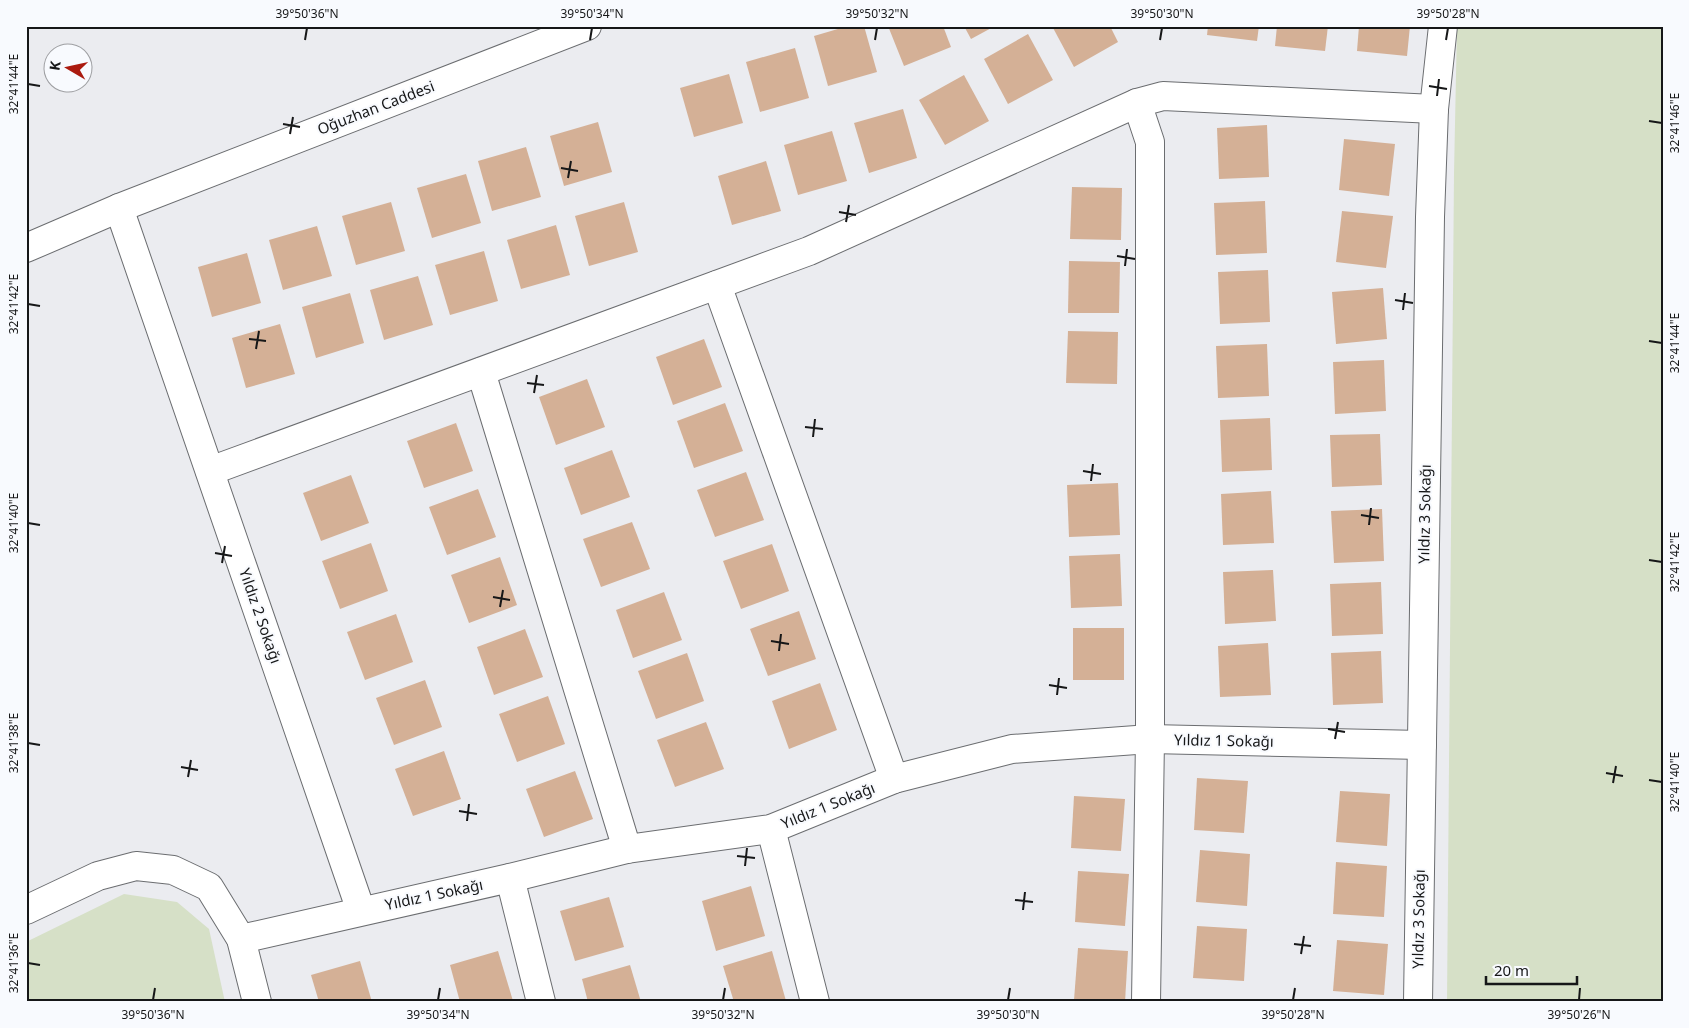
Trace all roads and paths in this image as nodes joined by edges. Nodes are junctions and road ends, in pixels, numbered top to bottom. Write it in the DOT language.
graph roads {
  1 [pos="587,26"];
  2 [pos="1443,26"];
  3 [pos="1136,103"];
  4 [pos="1434,109"];
  5 [pos="119,208"];
  6 [pos="26,248"];
  7 [pos="717,285"];
  8 [pos="481,372"];
  9 [pos="210,471"];
  10 [pos="1150,739"];
  11 [pos="1422,746"];
  12 [pos="894,779"];
  13 [pos="771,829"];
  14 [pos="627,850"];
  15 [pos="510,878"];
  16 [pos="26,910"];
  17 [pos="361,911"];
  18 [pos="241,939"];
  19 [pos="257,1002"];
  20 [pos="542,1002"];
  21 [pos="816,1002"];
  22 [pos="1146,1002"];
  23 [pos="1418,1002"];
  1 -- 5 [label="street, Oğuzhan Caddesi"];
  2 -- 4 [label="street, Yıldız 3 Sokağı"];
  3 -- 4 [label="street"];
  3 -- 7 [label="street"];
  3 -- 10 [label="street"];
  4 -- 11 [label="street, Yıldız 3 Sokağı"];
  5 -- 6 [label="street, Oğuzhan Caddesi"];
  5 -- 9 [label="street, Yıldız 2 Sokağı"];
  7 -- 8 [label="street"];
  7 -- 12 [label="street"];
  8 -- 9 [label="street"];
  8 -- 14 [label="street"];
  9 -- 17 [label="street, Yıldız 2 Sokağı"];
  10 -- 11 [label="street, Yıldız 1 Sokağı"];
  10 -- 12 [label="street, Yıldız 1 Sokağı"];
  10 -- 22 [label="street"];
  11 -- 23 [label="street, Yıldız 3 Sokağı"];
  12 -- 13 [label="street, Yıldız 1 Sokağı"];
  13 -- 14 [label="street, Yıldız 1 Sokağı"];
  13 -- 21 [label="street"];
  14 -- 15 [label="street, Yıldız 1 Sokağı"];
  15 -- 17 [label="street, Yıldız 1 Sokağı"];
  15 -- 20 [label="street"];
  16 -- 18 [label="street"];
  17 -- 18 [label="street, Yıldız 1 Sokağı"];
  18 -- 19 [label="street"];
}
